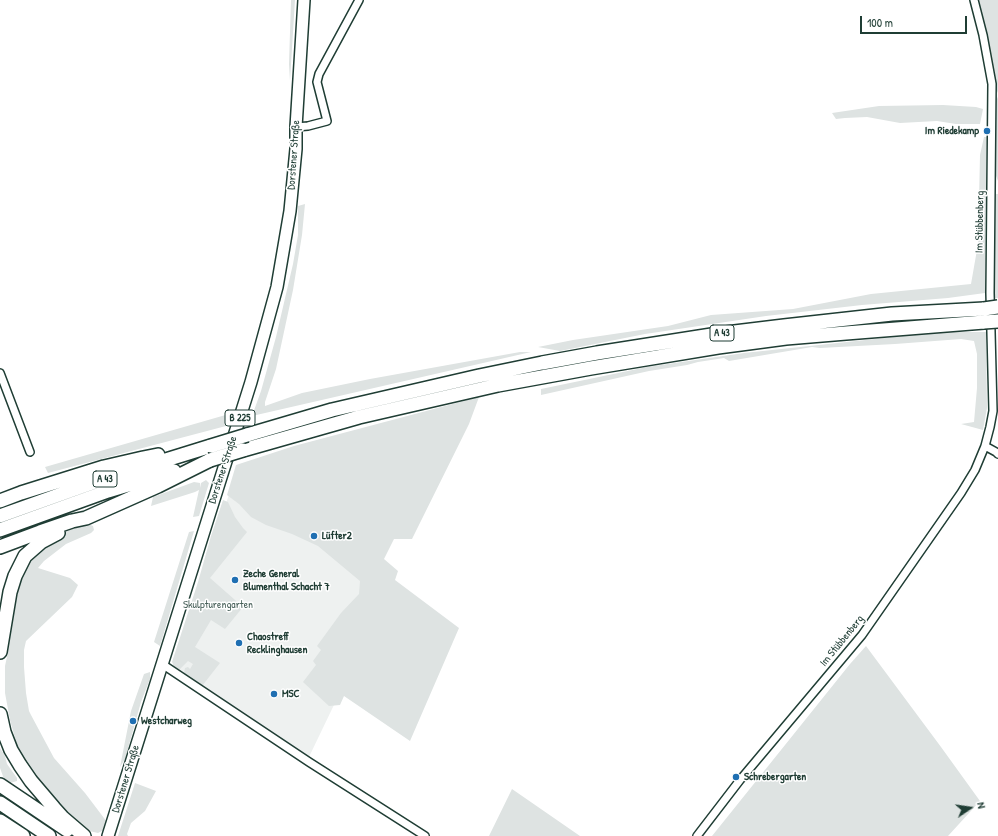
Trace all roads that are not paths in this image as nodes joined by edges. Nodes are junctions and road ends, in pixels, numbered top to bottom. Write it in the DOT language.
graph roads {
  1 [pos="304,0"];
  2 [pos="359,0"];
  3 [pos="974,0"];
  4 [pos="296,127"];
  5 [pos="995,192"];
  6 [pos="998,308"];
  7 [pos="998,321"];
  8 [pos="0,373"];
  9 [pos="211,446"];
  10 [pos="992,446"];
  11 [pos="30,452"];
  12 [pos="998,454"];
  13 [pos="210,460"];
  14 [pos="21,493"];
  15 [pos="0,496"];
  16 [pos="0,501"];
  17 [pos="0,516"];
  18 [pos="86,518"];
  19 [pos="0,530"];
  20 [pos="0,547"];
  21 [pos="0,652"];
  22 [pos="162,664"];
  23 [pos="0,714"];
  24 [pos="0,785"];
  25 [pos="0,803"];
  26 [pos="0,821"];
  27 [pos="0,833"];
  28 [pos="6,836"];
  29 [pos="22,836"];
  30 [pos="49,836"];
  31 [pos="75,836"];
  32 [pos="84,836"];
  33 [pos="108,836"];
  34 [pos="425,836"];
  35 [pos="697,836"];
  1 -- 4 [label="main road, Dorstener Straße / B 225"];
  2 -- 4 [label="street"];
  3 -- 5 [label="street, Im Stübbenberg"];
  4 -- 22 [label="main road, Dorstener Straße / B 225"];
  5 -- 10 [label="street, Im Stübbenberg"];
  6 -- 9 [label="highway, A 43, bridge"];
  7 -- 13 [label="highway, A 43, bridge"];
  8 -- 11 [label="street"];
  9 -- 14 [label="highway"];
  9 -- 17 [label="highway, A 43"];
  10 -- 12 [label="street"];
  10 -- 35 [label="street, Im Stübbenberg"];
  13 -- 18 [label="highway"];
  13 -- 19 [label="highway, A 43"];
  14 -- 15 [label="highway"];
  14 -- 16 [label="highway"];
  18 -- 20 [label="highway"];
  18 -- 21 [label="highway"];
  22 -- 33 [label="main road, Dorstener Straße / B 225"];
  22 -- 34 [label="street"];
  23 -- 32 [label="highway"];
  24 -- 31 [label="highway"];
  25 -- 30 [label="highway"];
  26 -- 29 [label="highway"];
  27 -- 28 [label="highway"];
}
